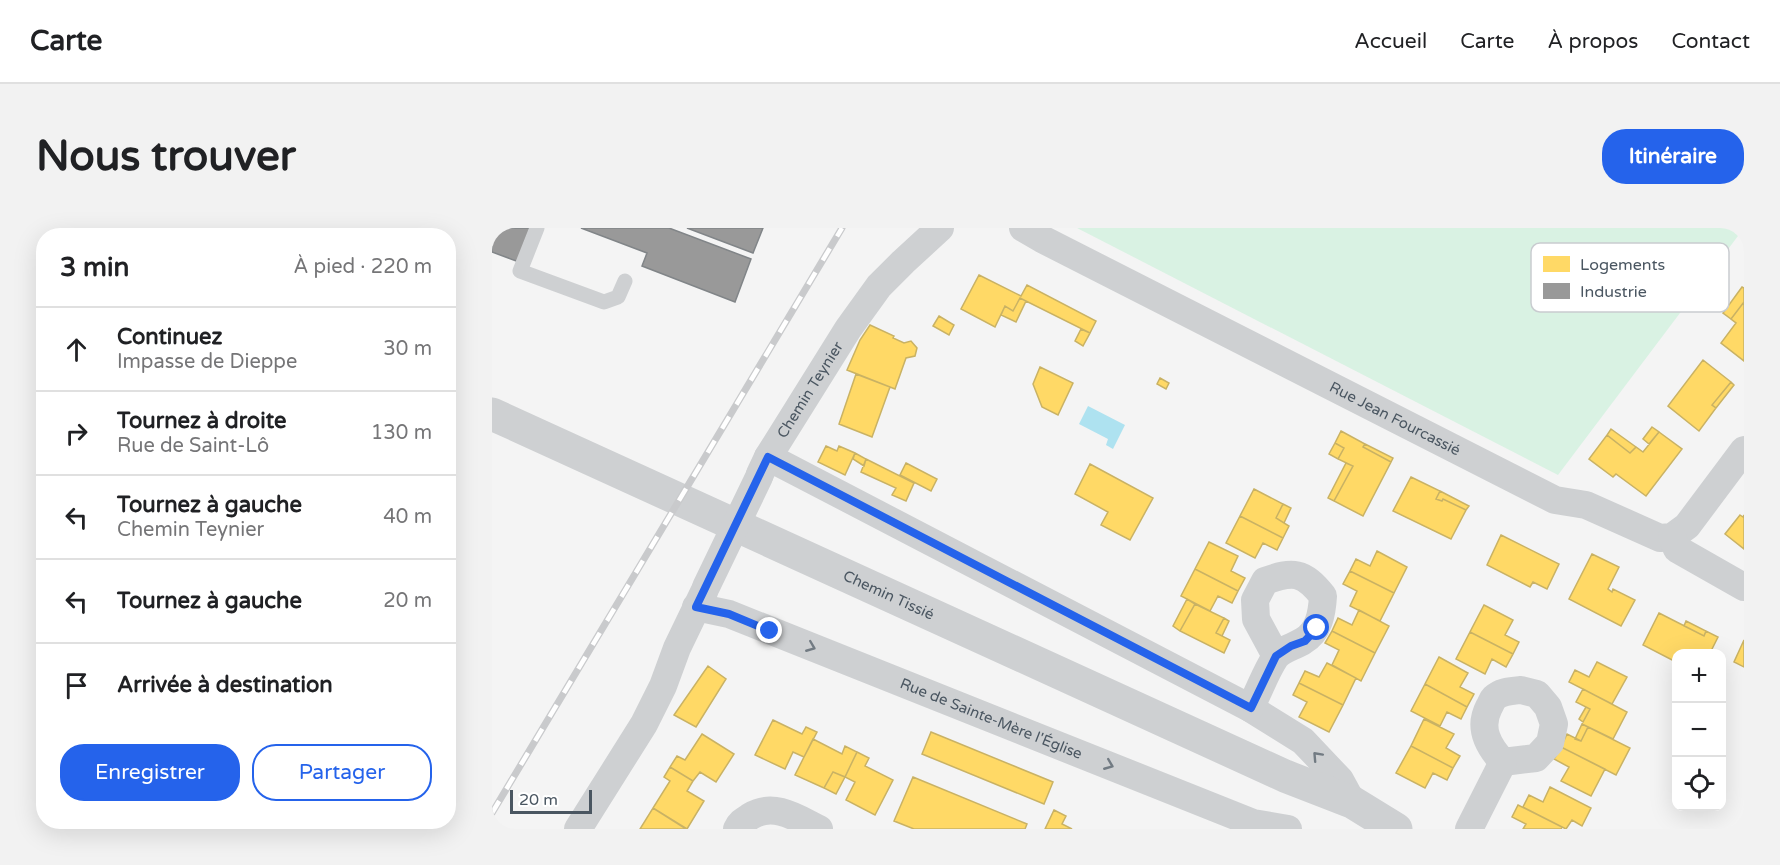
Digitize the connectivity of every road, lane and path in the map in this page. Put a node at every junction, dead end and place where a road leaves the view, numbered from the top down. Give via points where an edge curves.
1 (537, 228) edge
2 (940, 228) edge
3 (1023, 228) edge
4 (625, 281) dead end
5 (492, 414) edge
6 (1744, 450) edge
7 (764, 467) junction
8 (1672, 537) junction
9 (1744, 586) edge
10 (701, 597) junction
11 (1276, 656) dead end
12 (1251, 708) junction
13 (1503, 762) dead end
14 (1353, 816) edge
15 (1252, 826) edge
16 (578, 829) edge
17 (737, 829) edge
18 (819, 829) edge
19 (1288, 829) edge
20 (1396, 829) edge
21 (1469, 829) edge

1 - 4 lane via 520,271 604,302 618,297
2 - 7 street, Chemin Teynier via 879,286 848,329
3 - 8 street, Rue Jean Fourcassié via 1555,500 1586,505 1660,538
5 - 14 street, Chemin Tissié via 1285,776
6 - 8 street via 1687,526
7 - 10 street, Chemin Teynier, bridge
7 - 12 street
8 - 9 street via 1677,549
10 -> 15 street, Rue de Sainte-Mère l'Église via 729,614
10 - 16 street, Chemin Teynier via 644,724
11 - 12 street
14 -> 12 street via 1340,780 1303,741
13 - 21 street
14 - 20 street, Chemin Tissié
15 - 19 street, Rue de Sainte-Mère l'Église
17 - 18 street via 761,810 786,812

